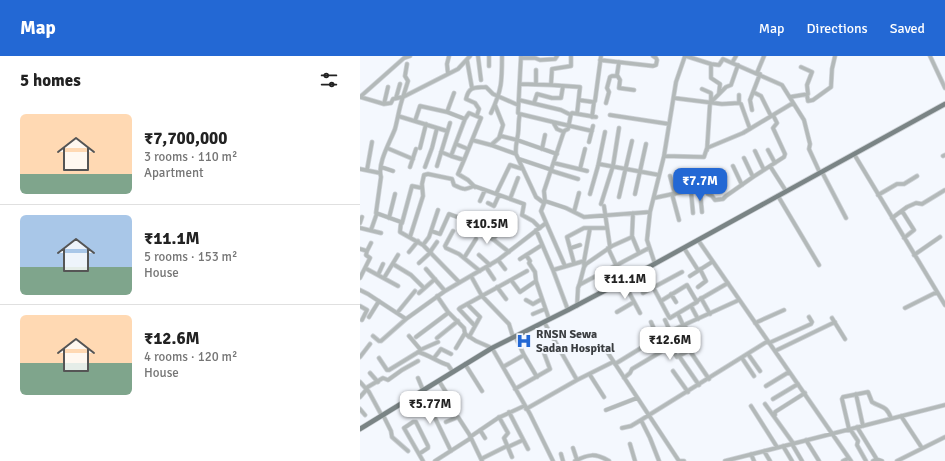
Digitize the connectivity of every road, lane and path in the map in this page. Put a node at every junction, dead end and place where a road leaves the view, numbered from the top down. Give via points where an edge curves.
1 (410, 56) edge
2 (449, 56) edge
3 (470, 56) edge
4 (478, 56) edge
5 (489, 56) edge
6 (502, 56) edge
7 (557, 56) edge
8 (572, 56) edge
9 (653, 56) edge
10 (685, 56) edge
11 (736, 56) edge
12 (758, 56) edge
13 (835, 56) edge
14 (930, 56) edge
15 (521, 57) edge
16 (536, 57) edge
17 (601, 58) edge
18 (763, 58) edge
19 (467, 60) junction
20 (619, 62) junction
21 (732, 63) junction
22 (407, 64) dead end
23 (712, 64) junction
24 (738, 65) junction
25 (489, 66) dead end
26 (801, 67) dead end
27 (536, 70) dead end
28 (448, 74) junction
29 (758, 74) junction
30 (617, 76) junction
31 (481, 80) dead end
32 (400, 84) dead end
33 (520, 84) junction
34 (536, 84) junction
35 (551, 85) junction
36 (563, 86) junction
37 (388, 88) dead end
38 (472, 88) junction
39 (945, 88) edge
40 (702, 89) dead end
41 (634, 90) dead end
42 (753, 92) junction
43 (454, 93) dead end
44 (719, 93) junction
45 (739, 95) dead end
46 (807, 95) junction
47 (499, 96) junction
48 (360, 97) edge
49 (790, 97) junction
50 (396, 98) junction
51 (403, 98) junction
52 (674, 98) junction
53 (519, 100) junction
54 (579, 100) junction
55 (594, 102) junction
56 (710, 102) junction
57 (534, 103) junction
58 (606, 103) dead end
59 (793, 103) junction
60 (384, 104) junction
61 (741, 104) dead end
62 (945, 104) edge
63 (495, 105) junction
64 (518, 105) junction
65 (752, 110) dead end
66 (447, 112) junction
67 (491, 113) dead end
68 (520, 114) junction
69 (577, 114) junction
70 (477, 115) junction
71 (570, 115) junction
72 (610, 115) dead end
73 (772, 115) junction
74 (398, 116) junction
75 (465, 119) junction
76 (415, 121) junction
77 (553, 122) junction
78 (450, 123) dead end
79 (426, 124) junction
80 (670, 124) junction
81 (568, 126) junction
82 (593, 126) dead end
83 (437, 128) junction
84 (619, 128) dead end
85 (750, 129) junction
86 (447, 131) junction
87 (592, 131) junction
88 (564, 132) junction
89 (605, 132) dead end
90 (545, 135) dead end
91 (499, 138) junction
92 (472, 140) junction
93 (517, 140) junction
94 (372, 142) dead end
95 (589, 142) dead end
96 (632, 142) dead end
97 (456, 144) junction
98 (646, 144) dead end
99 (492, 145) junction
100 (387, 148) junction
101 (468, 149) junction
102 (542, 149) junction
103 (585, 149) dead end
104 (706, 150) junction
105 (768, 150) dead end
106 (755, 151) dead end
107 (441, 152) junction
108 (516, 154) junction
109 (557, 154) junction
110 (854, 154) junction
111 (452, 156) junction
112 (664, 156) junction
113 (744, 158) dead end
114 (413, 159) junction
115 (519, 159) junction
116 (464, 160) junction
117 (554, 163) junction
118 (775, 163) junction
119 (599, 164) junction
120 (437, 166) dead end
121 (613, 166) junction
122 (733, 166) dead end
123 (770, 166) junction
124 (381, 167) junction
125 (410, 167) dead end
126 (425, 167) dead end
127 (360, 169) edge
128 (523, 169) junction
129 (580, 169) junction
130 (626, 169) junction
131 (367, 170) junction
132 (552, 170) junction
133 (764, 170) junction
134 (393, 171) dead end
135 (587, 171) dead end
136 (698, 171) dead end
137 (641, 172) junction
138 (821, 172) junction
139 (380, 173) junction
140 (659, 175) junction
141 (670, 176) dead end
142 (916, 176) dead end
143 (753, 177) junction
144 (518, 178) dead end
145 (578, 179) dead end
146 (742, 185) junction
147 (475, 187) junction
148 (422, 188) junction
149 (485, 190) junction
150 (700, 190) junction
151 (691, 191) junction
152 (786, 191) junction
153 (943, 191) edge
154 (579, 193) dead end
155 (395, 194) dead end
156 (497, 194) junction
157 (590, 194) dead end
158 (635, 194) dead end
159 (673, 194) junction
160 (878, 194) junction
161 (778, 196) junction
162 (945, 196) edge
163 (619, 197) dead end
164 (654, 198) junction
165 (510, 199) junction
166 (480, 201) dead end
167 (544, 202) junction
168 (488, 203) dead end
169 (438, 210) dead end
170 (902, 211) junction
171 (574, 212) junction
172 (650, 212) junction
173 (702, 212) dead end
174 (376, 213) junction
175 (633, 213) junction
176 (693, 213) dead end
177 (605, 214) junction
178 (362, 217) dead end
179 (389, 218) junction
180 (846, 218) dead end
181 (892, 218) junction
182 (463, 219) dead end
183 (679, 220) dead end
184 (360, 223) edge
185 (402, 223) junction
186 (507, 223) dead end
187 (546, 223) junction
188 (472, 227) dead end
189 (360, 228) edge
190 (590, 228) junction
191 (607, 228) junction
192 (538, 229) junction
193 (371, 230) junction
194 (431, 231) junction
195 (452, 231) dead end
196 (381, 233) dead end
197 (410, 237) junction
198 (632, 237) junction
199 (940, 237) dead end
200 (904, 238) junction
201 (476, 239) dead end
202 (493, 239) junction
203 (698, 240) junction
204 (418, 241) junction
205 (437, 242) dead end
206 (370, 243) dead end
207 (423, 245) junction
208 (542, 245) junction
209 (580, 245) dead end
210 (571, 248) junction
211 (609, 248) junction
212 (649, 248) junction
213 (684, 248) junction
214 (360, 249) edge
215 (367, 251) junction
216 (409, 252) dead end
217 (430, 252) junction
218 (509, 252) junction
219 (639, 253) junction
220 (398, 255) dead end
221 (479, 255) dead end
222 (526, 255) junction
223 (914, 255) junction
224 (464, 258) junction
225 (520, 259) dead end
226 (498, 260) junction
227 (712, 262) junction
228 (419, 263) dead end
229 (574, 263) junction
230 (584, 263) junction
231 (383, 264) dead end
232 (393, 264) junction
233 (655, 264) junction
234 (360, 265) edge
235 (490, 265) junction
236 (616, 265) junction
237 (819, 265) dead end
238 (565, 266) junction
239 (365, 268) junction
240 (486, 268) junction
241 (426, 269) dead end
242 (505, 269) dead end
243 (553, 270) junction
244 (644, 270) junction
245 (699, 270) junction
246 (480, 271) junction
247 (527, 271) dead end
248 (682, 272) dead end
249 (378, 275) junction
250 (471, 276) junction
251 (690, 276) dead end
252 (360, 278) edge
253 (384, 278) junction
254 (435, 279) junction
255 (494, 279) dead end
256 (511, 280) junction
257 (536, 281) junction
258 (624, 281) junction
259 (459, 282) junction
260 (728, 283) junction
261 (398, 286) dead end
262 (578, 287) junction
263 (654, 287) junction
264 (698, 287) dead end
265 (424, 288) junction
266 (496, 288) junction
267 (360, 290) edge
268 (445, 291) junction
269 (937, 292) junction
270 (643, 293) dead end
271 (671, 294) junction
272 (437, 296) junction
273 (482, 296) junction
274 (506, 298) dead end
275 (701, 298) junction
276 (542, 299) junction
277 (526, 300) dead end
278 (739, 300) junction
279 (379, 301) junction
280 (661, 301) junction
281 (697, 301) junction
282 (634, 302) junction
283 (676, 302) dead end
284 (467, 304) junction
285 (945, 305) edge
286 (360, 306) edge
287 (577, 306) junction
288 (691, 306) junction
289 (905, 308) dead end
290 (545, 309) junction
291 (568, 310) junction
292 (784, 310) dead end
293 (617, 312) dead end
294 (397, 313) junction
295 (448, 313) junction
296 (640, 313) dead end
297 (533, 314) dead end
298 (678, 314) junction
299 (710, 314) junction
300 (369, 317) dead end
301 (809, 317) dead end
302 (832, 318) dead end
303 (406, 319) junction
304 (549, 319) junction
305 (698, 319) junction
306 (362, 320) dead end
307 (665, 320) dead end
308 (458, 321) junction
309 (544, 322) junction
310 (651, 322) dead end
311 (835, 322) junction
312 (756, 323) junction
313 (684, 325) junction
314 (476, 326) junction
315 (675, 329) junction
316 (670, 331) junction
317 (465, 333) junction
318 (663, 335) junction
319 (373, 336) dead end
320 (409, 336) dead end
321 (514, 336) junction
322 (416, 337) dead end
323 (470, 337) junction
324 (658, 338) junction
325 (694, 339) dead end
326 (845, 339) dead end
327 (768, 342) junction
328 (370, 344) dead end
329 (456, 348) dead end
330 (492, 348) junction
331 (606, 350) dead end
332 (664, 350) dead end
333 (690, 350) junction
334 (419, 351) junction
335 (775, 352) junction
336 (544, 353) dead end
337 (451, 354) dead end
338 (748, 354) junction
339 (524, 355) junction
340 (680, 356) junction
341 (360, 357) edge
342 (379, 358) dead end
343 (434, 358) junction
344 (742, 358) junction
345 (403, 361) junction
346 (418, 361) dead end
347 (614, 363) junction
348 (465, 364) junction
349 (503, 367) junction
350 (408, 368) junction
351 (673, 371) dead end
352 (760, 371) dead end
353 (453, 372) junction
354 (789, 372) junction
355 (370, 373) dead end
356 (590, 375) junction
357 (754, 376) dead end
358 (537, 377) junction
359 (418, 378) dead end
360 (624, 378) junction
361 (709, 379) junction
362 (439, 380) junction
363 (577, 380) junction
364 (360, 382) edge
365 (378, 382) junction
366 (798, 384) junction
367 (699, 385) junction
368 (766, 386) dead end
369 (367, 389) junction
370 (515, 389) junction
371 (422, 391) junction
372 (482, 391) dead end
373 (688, 392) junction
374 (805, 393) junction
375 (856, 394) junction
376 (360, 397) edge
377 (449, 397) dead end
378 (604, 397) dead end
379 (637, 398) junction
380 (773, 399) dead end
381 (765, 404) dead end
382 (945, 405) edge
383 (751, 406) dead end
384 (525, 407) junction
385 (360, 409) edge
386 (606, 410) dead end
387 (509, 412) junction
388 (365, 415) dead end
389 (382, 416) junction
390 (649, 416) junction
391 (901, 416) junction
392 (499, 417) junction
393 (775, 417) junction
394 (891, 418) junction
395 (641, 420) junction
396 (446, 422) dead end
397 (863, 426) junction
398 (857, 427) junction
399 (622, 428) dead end
400 (360, 429) edge
401 (850, 429) junction
402 (480, 430) junction
403 (832, 433) junction
404 (945, 437) edge
405 (471, 438) junction
406 (485, 438) dead end
407 (523, 440) junction
408 (806, 440) junction
409 (630, 444) dead end
410 (792, 444) junction
411 (507, 446) junction
412 (783, 446) junction
413 (777, 447) junction
414 (573, 448) dead end
415 (922, 448) junction
416 (528, 450) dead end
417 (408, 451) dead end
418 (451, 451) junction
419 (764, 451) junction
420 (419, 454) junction
421 (561, 454) dead end
422 (751, 454) junction
423 (445, 455) junction
424 (512, 457) dead end
425 (850, 459) edge
426 (481, 460) edge
427 (737, 460) edge
428 (874, 460) edge
429 (423, 461) edge
430 (435, 461) edge
431 (447, 461) edge
432 (554, 461) edge
433 (563, 461) edge
434 (576, 461) edge
435 (609, 461) edge
436 (635, 461) edge
437 (659, 461) edge
438 (679, 461) edge
439 (684, 461) edge
440 (725, 461) edge
441 (754, 461) edge
442 (770, 461) edge
443 (792, 461) edge
444 (802, 461) edge
445 (819, 461) edge
446 (843, 461) edge
447 (866, 461) edge
448 (882, 461) edge
449 (897, 461) edge

1 - 48 street via 404,58
2 - 28 street
3 - 19 street
4 - 31 street
5 - 25 street
6 - 47 street
7 - 16 street via 555,59 540,60
8 - 35 street via 571,66 552,69
9 - 20 street via 657,60 653,66
10 - 23 street
10 - 52 street via 677,78
11 - 21 street
12 - 18 street
13 - 46 street via 831,87 812,101 808,101
14 - 39 street
15 - 16 street
15 - 33 street
17 - 20 street
17 - 55 street
18 - 29 street
19 - 28 street
19 - 38 street
20 - 30 street
21 - 23 street via 723,59 719,65
21 - 24 street
22 - 51 street via 405,76 408,81
23 - 44 street via 711,78 720,84
24 - 29 street
24 - 44 street via 731,85
26 - 46 street via 812,72
27 - 34 street
28 - 51 street
29 - 42 street
29 - 49 street via 781,83
30 - 41 street via 620,80 619,89
30 - 58 street via 610,77
32 - 50 street
33 - 34 street
33 - 53 street
34 - 35 street
35 - 36 street
36 - 54 street via 580,87
36 - 57 street via 561,98 537,94
37 - 60 street
38 - 47 street via 486,87 491,93
38 - 70 street via 466,99 475,103 479,109
40 - 56 street via 711,93
42 - 65 street via 750,102
42 - 73 street via 761,96
43 - 66 street
44 - 56 street
45 - 56 street via 738,103
46 - 49 street
47 - 63 street
47 - 64 street
48 - 60 street
49 - 59 street
50 - 51 street
50 - 60 street via 392,103
51 - 74 street
52 - 56 street
52 - 80 street
53 - 57 street
53 - 64 street
54 - 55 street
54 - 69 street
55 - 69 street via 594,117
56 - 104 street
57 - 71 street via 563,110
59 - 73 street
59 - 138 street via 804,120 809,149
61 - 85 street
62 - 110 main road
63 - 67 street
63 - 91 street via 503,123
64 - 68 street
66 - 75 street
66 - 76 street via 420,106
68 - 77 street
68 - 93 street
69 - 71 street
70 - 75 street via 468,113
70 - 92 street via 481,118
71 - 81 street
72 - 80 street
73 - 85 street
73 - 118 street via 777,123 773,128 786,155
74 - 76 street
74 - 100 street
75 - 97 street
76 - 79 street
77 - 81 street
77 - 88 street via 557,129
78 - 86 street
79 - 83 street
79 - 114 street
80 - 112 street
81 - 87 street
81 - 88 street
82 - 87 street
83 - 86 street
83 - 126 street
84 - 121 street
85 - 104 street
86 - 107 street
87 - 95 street
88 - 109 street
89 - 119 street
90 - 102 street
91 - 93 street via 501,136
91 - 99 street
92 - 99 street
92 - 101 street
93 - 102 street
93 - 108 street
94 - 131 street
96 - 130 street
97 - 101 street
97 - 111 street
98 - 137 street
99 - 108 street
100 - 114 street
100 - 124 street
101 - 116 street
102 - 109 street
103 - 129 street
104 - 112 street via 705,156 702,157
105 - 118 street
106 - 133 street
107 - 111 street
107 - 120 street
108 - 115 street
109 - 117 street
110 - 138 main road
110 - 160 street
111 - 116 street
112 - 140 street
113 - 143 street
114 - 125 street
115 - 128 street
115 - 132 street
116 - 147 street via 458,174
117 - 129 street
117 - 132 street
118 - 123 street
119 - 121 street
119 - 157 street
121 - 130 street
121 - 177 street via 603,205
122 - 146 street
123 - 133 street
123 - 152 street
124 - 134 street
124 - 139 street
127 - 131 street
128 - 156 street via 510,165
128 - 167 street via 536,197
129 - 135 street
130 - 137 street
130 - 163 street
131 - 139 street
132 - 145 street
132 - 167 street via 544,191
133 - 143 street
136 - 150 street
137 - 140 street
137 - 158 street
138 - 152 main road
138 - 180 street
139 - 174 street
140 - 164 street
141 - 159 street
142 - 160 street via 904,184 897,184
143 - 146 street
144 - 165 street
146 - 150 street via 720,200 708,194 706,189
147 - 148 street via 466,190 455,186 452,179 428,174 424,175
147 - 149 street
148 - 185 street via 412,186
148 - 197 street via 423,196
149 - 156 street
149 - 166 street
150 - 151 street
150 - 173 street
151 - 159 street
151 - 176 street
152 - 161 main road
153 - 162 street
153 - 170 street via 922,204 916,203
154 - 171 street
155 - 179 street
156 - 165 street
156 - 168 street via 494,205
159 - 164 street
159 - 183 street
160 - 181 street
161 - 203 main road
161 - 237 street
164 - 172 street
165 - 192 street via 524,204 522,215 533,221
167 - 171 street via 563,206
167 - 187 street via 541,210
169 - 194 street
170 - 181 street
170 - 200 street via 914,230
171 - 177 street via 584,217
172 - 175 street
172 - 212 street via 647,237
174 - 179 street
174 - 193 street
175 - 177 street
175 - 198 street
177 - 191 street
178 - 184 street
179 - 185 street
181 - 200 street
182 - 194 street via 449,214 440,234
185 - 197 street via 399,232
186 - 202 street
187 - 192 street
187 - 238 street
188 - 202 street
189 - 193 street
190 - 191 street
190 - 210 street via 567,236
190 - 230 street
191 - 211 street
192 - 208 street
192 - 218 street
193 - 196 street
194 - 207 street
195 - 224 street via 445,247
197 - 204 street
198 - 211 street
198 - 219 street
199 - 223 street
200 - 223 street
201 - 224 street
202 - 218 street
203 - 213 main road
203 - 227 street
204 - 207 street
204 - 216 street
205 - 217 street
206 - 215 street
207 - 217 street
208 - 222 street
208 - 243 street
209 - 210 street
210 - 229 street
211 - 230 street
211 - 236 street
212 - 219 street
212 - 233 street
213 - 233 main road
213 - 245 street
214 - 215 street
215 - 239 street via 366,255 370,258
217 - 228 street
217 - 259 street
218 - 226 street
219 - 236 street
220 - 232 street
221 - 235 street
222 - 225 street
222 - 257 street via 535,272
223 - 269 street
224 - 246 street
226 - 235 street
226 - 242 street
227 - 245 street
227 - 260 street
229 - 230 street
229 - 238 street
230 - 262 street
231 - 249 street
232 - 253 street
232 - 265 street via 411,275
233 - 244 main road
234 - 239 street
235 - 240 street
236 - 262 street
238 - 243 street
239 - 249 street
239 - 252 street
240 - 246 street
240 - 255 street
241 - 254 street
243 - 291 street
244 - 258 main road
244 - 263 street
245 - 251 street
245 - 264 street via 706,281
246 - 250 street
247 - 256 street
248 - 263 street
249 - 253 street
250 - 259 street
250 - 273 street
253 - 261 street
254 - 265 street
254 - 268 street
256 - 257 street via 520,292
256 - 266 street
257 - 276 street
258 - 282 street
258 - 287 main road
259 - 268 street
260 - 275 street
260 - 278 street
262 - 287 street
263 - 270 street
263 - 280 street
265 - 294 street
266 - 273 street
266 - 274 street
267 - 279 street
268 - 272 street
269 - 285 street
269 - 289 street
271 - 280 street
271 - 281 street via 687,285
271 - 283 street
272 - 295 street
272 - 303 street
273 - 284 street
273 - 321 street via 509,324
275 - 281 street
275 - 299 street
276 - 277 street via 533,304
276 - 290 street
278 - 299 street
278 - 312 street
279 - 294 street
279 - 300 street
280 - 298 street via 670,318
281 - 288 street
282 - 293 street
282 - 296 street
284 - 314 street via 480,317
284 - 314 street via 459,309
286 - 306 street via 366,310
287 - 291 main road
288 - 298 street
288 - 305 street
290 - 297 street
290 - 304 street
291 - 304 main road
292 - 312 street
294 - 303 street
295 - 308 street
295 - 322 street
298 - 313 street
299 - 305 street
301 - 327 street via 812,323
302 - 311 street
303 - 319 street via 380,342
304 - 309 main road
305 - 313 street
307 - 316 street
308 - 317 street
308 - 334 street via 438,340
309 - 321 main road
309 - 363 street
310 - 324 street
311 - 326 street
311 - 335 street
312 - 327 street
313 - 315 street
313 - 325 street
314 - 323 street
315 - 316 street
315 - 333 street
316 - 318 street
317 - 323 street
317 - 329 street
318 - 324 street
318 - 340 street via 676,356
320 - 334 street
321 - 330 main road
321 - 339 street
323 - 330 street
324 - 347 street
327 - 335 street
327 - 338 street
328 - 341 street
330 - 348 main road
330 - 349 street
331 - 347 street
332 - 360 street via 632,369
333 - 340 street
333 - 361 street
334 - 343 street
334 - 345 street
335 - 354 street
336 - 358 street via 550,368
337 - 343 street via 441,349
338 - 344 street
338 - 352 street
339 - 349 street
339 - 358 street
340 - 367 street
342 - 345 street via 388,370
343 - 353 street via 448,365
344 - 357 street
344 - 361 street
345 - 350 street
346 - 350 street
347 - 356 street
347 - 360 street
348 - 353 main road
348 - 372 street
349 - 370 street
350 - 365 street via 388,380 384,378
351 - 373 street
353 - 362 main road
354 - 366 street
354 - 368 street
355 - 365 street
356 - 363 street
356 - 378 street
358 - 370 street
359 - 371 street
360 - 379 street
361 - 367 street
362 - 371 main road
362 - 377 street
363 - 384 street
364 - 369 street
365 - 369 street
366 - 374 street
366 - 380 street
367 - 373 street
369 - 376 street
369 - 389 street
370 - 384 street
371 - 389 main road
371 - 418 street
373 - 390 street
374 - 393 street via 775,412
374 - 403 street
375 - 394 street via 868,392 872,402 882,406
375 - 397 street
375 - 401 street via 842,398
379 - 386 street
379 - 390 street
381 - 393 street
382 - 391 street
383 - 413 street
384 - 387 street
384 - 432 street
385 - 388 street
387 - 392 street
387 - 407 street
389 - 400 main road
389 - 417 street via 391,430 392,437
390 - 395 street
390 - 438 street
391 - 394 street
391 - 415 street
392 - 402 street
392 - 411 street via 508,432 504,437
393 - 410 street
394 - 397 street
395 - 399 street
395 - 437 street
396 - 405 street via 458,417
397 - 398 street
398 - 401 street
398 - 428 street
401 - 403 street
401 - 447 street via 859,442 857,445
402 - 405 street
402 - 406 street
403 - 408 street
403 - 425 street
404 - 415 street
405 - 418 street
405 - 426 street
407 - 411 street
407 - 416 street
408 - 410 street
408 - 445 street
409 - 436 street
410 - 412 street
410 - 444 street
411 - 424 street
411 - 426 street
412 - 413 street
412 - 443 street
413 - 419 street
414 - 434 street
415 - 449 street
418 - 423 street
419 - 422 street
419 - 442 street
420 - 420 street via 428,446 416,422 413,422 404,428
420 - 429 street
421 - 433 street
422 - 427 street
422 - 441 street
423 - 430 street
423 - 431 street
425 - 446 street
427 - 440 street
428 - 448 street
434 - 435 street via 594,455
438 - 439 street

